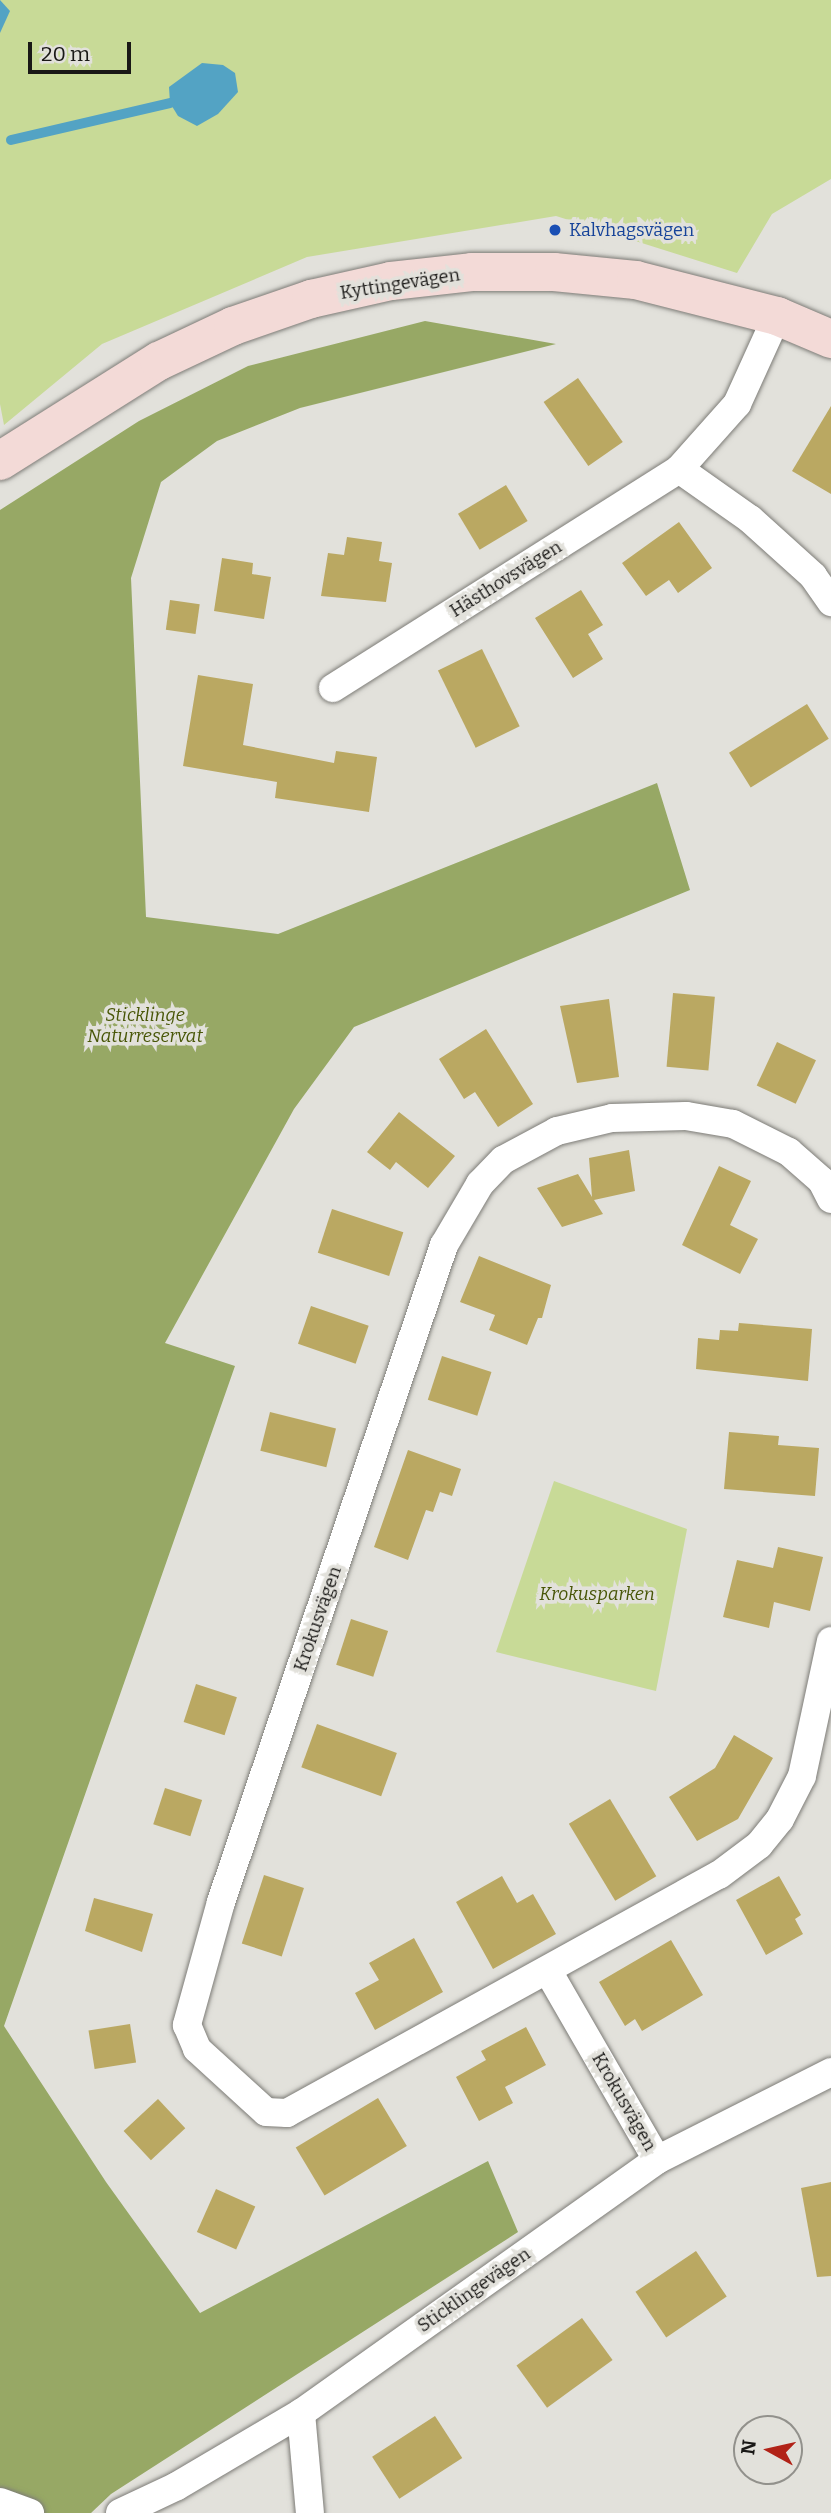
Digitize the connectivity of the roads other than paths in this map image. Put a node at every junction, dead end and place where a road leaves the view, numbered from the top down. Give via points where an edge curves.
1 (777, 316) junction
2 (831, 340) edge
3 (0, 461) edge
4 (678, 469) junction
5 (831, 602) edge
6 (333, 688) dead end
7 (831, 1199) edge
8 (831, 1641) edge
9 (548, 1971) junction
10 (831, 2072) edge
11 (657, 2160) junction
12 (301, 2413) junction
13 (0, 2502) edge
14 (30, 2513) edge
15 (120, 2513) edge
16 (310, 2513) edge

1 - 2 street, Kyttingevägen
1 - 3 street, Kyttingevägen via 636,280 554,272 472,272 391,281 311,299 233,326 159,361
1 - 4 street, Hästhovsvägen via 737,404
4 - 5 street via 750,519 813,576
4 - 6 street, Hästhovsvägen
7 - 9 street, Krokusvägen via 822,1181 789,1152 733,1124 686,1116 612,1118 557,1131 503,1160 480,1184 444,1245 221,1902 187,2025 197,2049 251,2100 266,2112 288,2113
8 - 9 street, Krokusvägen via 802,1776 780,1819 759,1845 719,1875
9 - 11 street, Krokusvägen
10 - 11 street, Sticklingevägen
11 - 12 street, Sticklingevägen
12 - 15 street, Sticklingevägen via 177,2486
12 - 16 street
13 - 14 street

